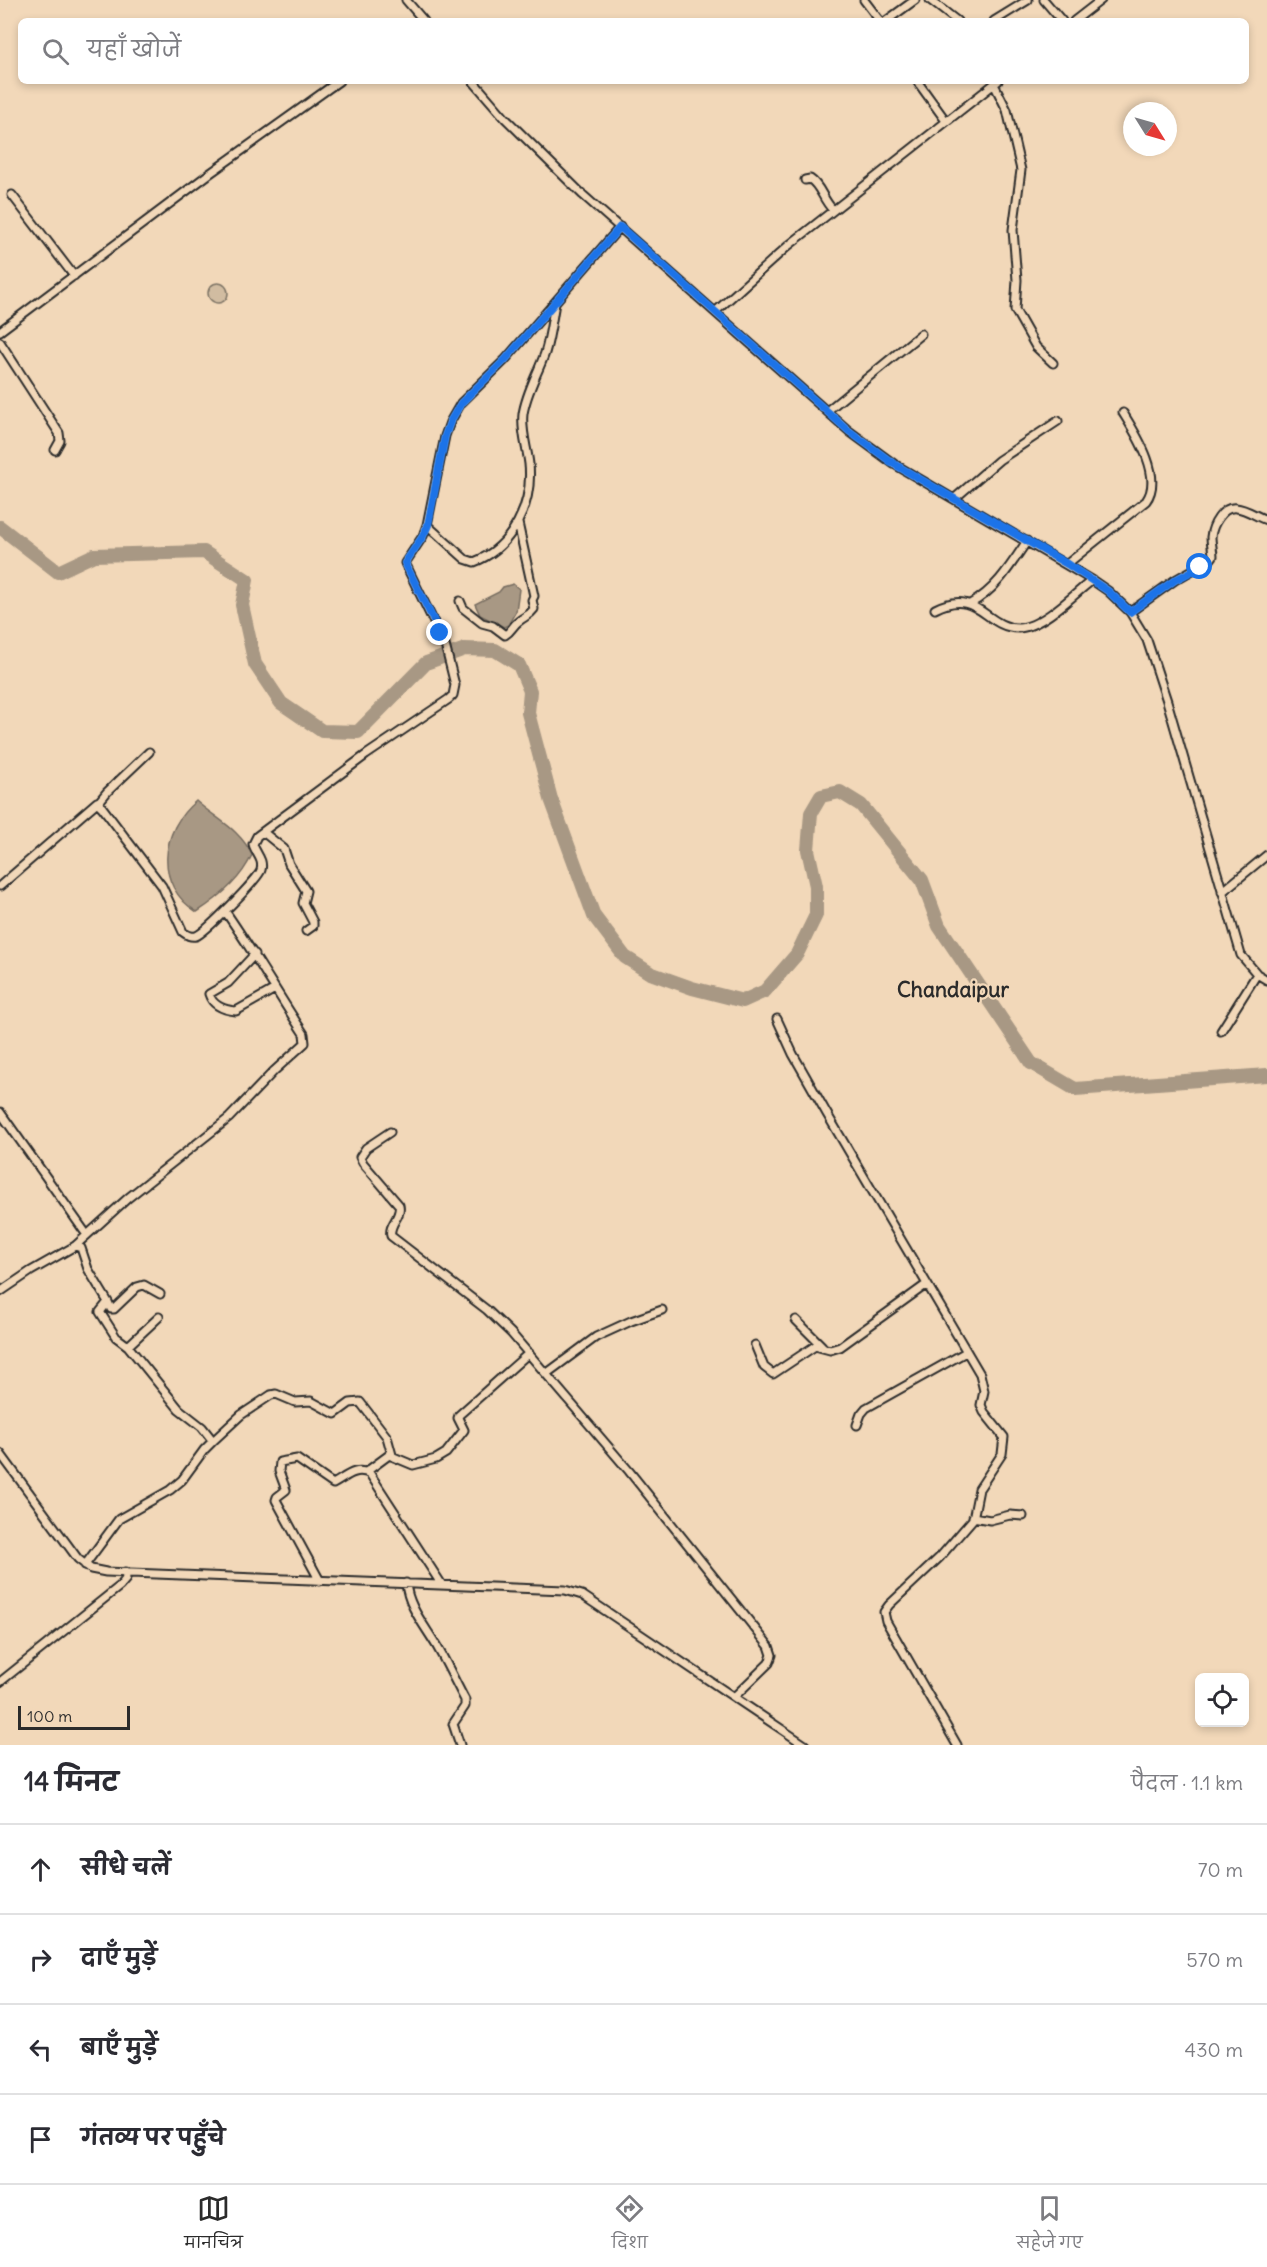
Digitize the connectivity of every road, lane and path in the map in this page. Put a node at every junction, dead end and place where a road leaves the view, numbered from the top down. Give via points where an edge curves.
1 (405, 0) edge
2 (864, 0) edge
3 (915, 0) edge
4 (930, 0) edge
5 (1028, 0) edge
6 (1044, 0) edge
7 (1101, 0) edge
8 (420, 18) edge
9 (878, 18) edge
10 (890, 18) edge
11 (953, 18) edge
12 (999, 18) edge
13 (1059, 18) edge
14 (1078, 18) edge
15 (335, 84) edge
16 (476, 84) edge
17 (919, 84) edge
18 (992, 84) edge
19 (993, 84) edge
20 (946, 121) junction
21 (805, 180) dead end
22 (12, 195) dead end
23 (833, 210) junction
24 (620, 227) junction
25 (74, 276) junction
26 (555, 303) junction
27 (715, 312) junction
28 (0, 331) edge
29 (921, 334) dead end
30 (0, 342) edge
31 (1053, 363) dead end
32 (827, 411) junction
33 (1123, 413) dead end
34 (1058, 422) dead end
35 (55, 450) dead end
36 (954, 499) junction
37 (1267, 520) edge
38 (518, 523) junction
39 (428, 525) junction
40 (1027, 541) junction
41 (1067, 564) junction
42 (1092, 580) junction
43 (460, 601) dead end
44 (970, 604) junction
45 (935, 609) dead end
46 (1130, 612) junction
47 (149, 753) dead end
48 (98, 803) junction
49 (263, 832) junction
50 (1267, 855) edge
51 (0, 886) edge
52 (1222, 892) junction
53 (225, 911) junction
54 (306, 931) dead end
55 (255, 954) junction
56 (1257, 974) junction
57 (1267, 980) edge
58 (274, 989) junction
59 (777, 1019) dead end
60 (1221, 1031) dead end
61 (0, 1112) edge
62 (390, 1132) dead end
63 (87, 1235) junction
64 (75, 1246) junction
65 (927, 1284) junction
66 (0, 1292) edge
67 (160, 1294) dead end
68 (108, 1302) junction
69 (662, 1310) dead end
70 (159, 1317) dead end
71 (796, 1320) dead end
72 (755, 1345) dead end
73 (128, 1346) junction
74 (824, 1348) junction
75 (966, 1352) junction
76 (529, 1353) junction
77 (546, 1374) junction
78 (857, 1425) dead end
79 (213, 1441) junction
80 (0, 1453) edge
81 (392, 1455) junction
82 (366, 1472) junction
83 (1023, 1516) dead end
84 (974, 1517) junction
85 (85, 1566) junction
86 (125, 1575) junction
87 (320, 1581) junction
88 (442, 1585) junction
89 (406, 1588) junction
90 (0, 1682) edge
91 (734, 1697) junction
92 (460, 1745) edge
93 (805, 1745) edge
94 (957, 1745) edge

1 - 8 street
2 - 9 street
3 - 10 street
4 - 11 street
5 - 12 street
6 - 13 street
7 - 14 street
15 - 25 street
16 - 24 street via 531,144
17 - 20 street
18 - 20 street
19 - 31 street via 1006,110 1021,168 1013,230 1015,310 1036,347
20 - 23 street
21 - 23 street via 815,182 823,200
22 - 25 street
23 - 27 street
24 - 26 street
24 - 27 street
25 - 28 street
26 - 38 street via 546,350 523,412 529,474
26 - 39 street via 455,412 445,436
27 - 32 street
29 - 32 street
30 - 35 street via 59,433
32 - 36 street via 885,458
33 - 41 street via 1148,461 1150,496
34 - 36 street via 999,460
36 - 40 street
37 - 46 street via 1242,509 1229,509 1213,528 1210,560
38 - 39 street via 496,548 474,562 465,559
38 - 43 street via 534,596 530,615 505,635 482,623
39 - 49 street via 405,563 445,645 455,685 453,695 366,754
40 - 41 street
40 - 44 street via 995,586
41 - 42 street
42 - 44 street via 1040,620 1017,628
42 - 46 street
44 - 45 street via 952,603
46 - 52 street via 1151,651
47 - 48 street
48 - 51 street
48 - 53 street via 162,886 183,932 197,936
49 - 53 street via 253,844 261,860 260,873
49 - 54 street via 284,849 306,891 303,903 313,922
50 - 52 street
52 - 56 street via 1241,955
53 - 55 street
55 - 58 street
55 - 58 street via 228,983 209,994 210,998 220,1007 236,1011
56 - 57 street
56 - 60 street
58 - 63 street via 304,1034 302,1046 229,1118
59 - 65 street via 793,1054
61 - 63 street
62 - 76 street via 366,1148 360,1157 399,1204 391,1236 487,1310
63 - 64 street
64 - 66 street
64 - 68 street via 81,1248 88,1269
65 - 74 street via 840,1347
65 - 75 street
67 - 68 street via 144,1285 114,1309
68 - 73 street via 100,1312 116,1337
69 - 77 street via 596,1337
70 - 73 street
71 - 74 street
72 - 74 street via 764,1367 772,1374 815,1346
73 - 79 street via 180,1409
75 - 78 street via 866,1408
75 - 84 street via 983,1383 981,1405 1001,1431 1004,1443 1002,1454 979,1489
76 - 77 street
76 - 81 street via 459,1415 464,1430 443,1456 413,1465
77 - 91 street via 772,1651 772,1659
79 - 81 street via 241,1415 276,1394 295,1402 311,1401 335,1414 350,1403 360,1402 387,1437
79 - 85 street via 170,1490 119,1519
80 - 85 street
81 - 82 street
82 - 87 street via 354,1472 333,1484 297,1459 278,1464 286,1490 276,1500
82 - 88 street
83 - 84 street via 994,1520
84 - 94 street via 884,1612
85 - 86 street
86 - 87 street
86 - 90 street via 114,1591
87 - 89 street
88 - 89 street
88 - 91 street via 574,1592
89 - 92 street via 465,1700 454,1727
91 - 93 street

